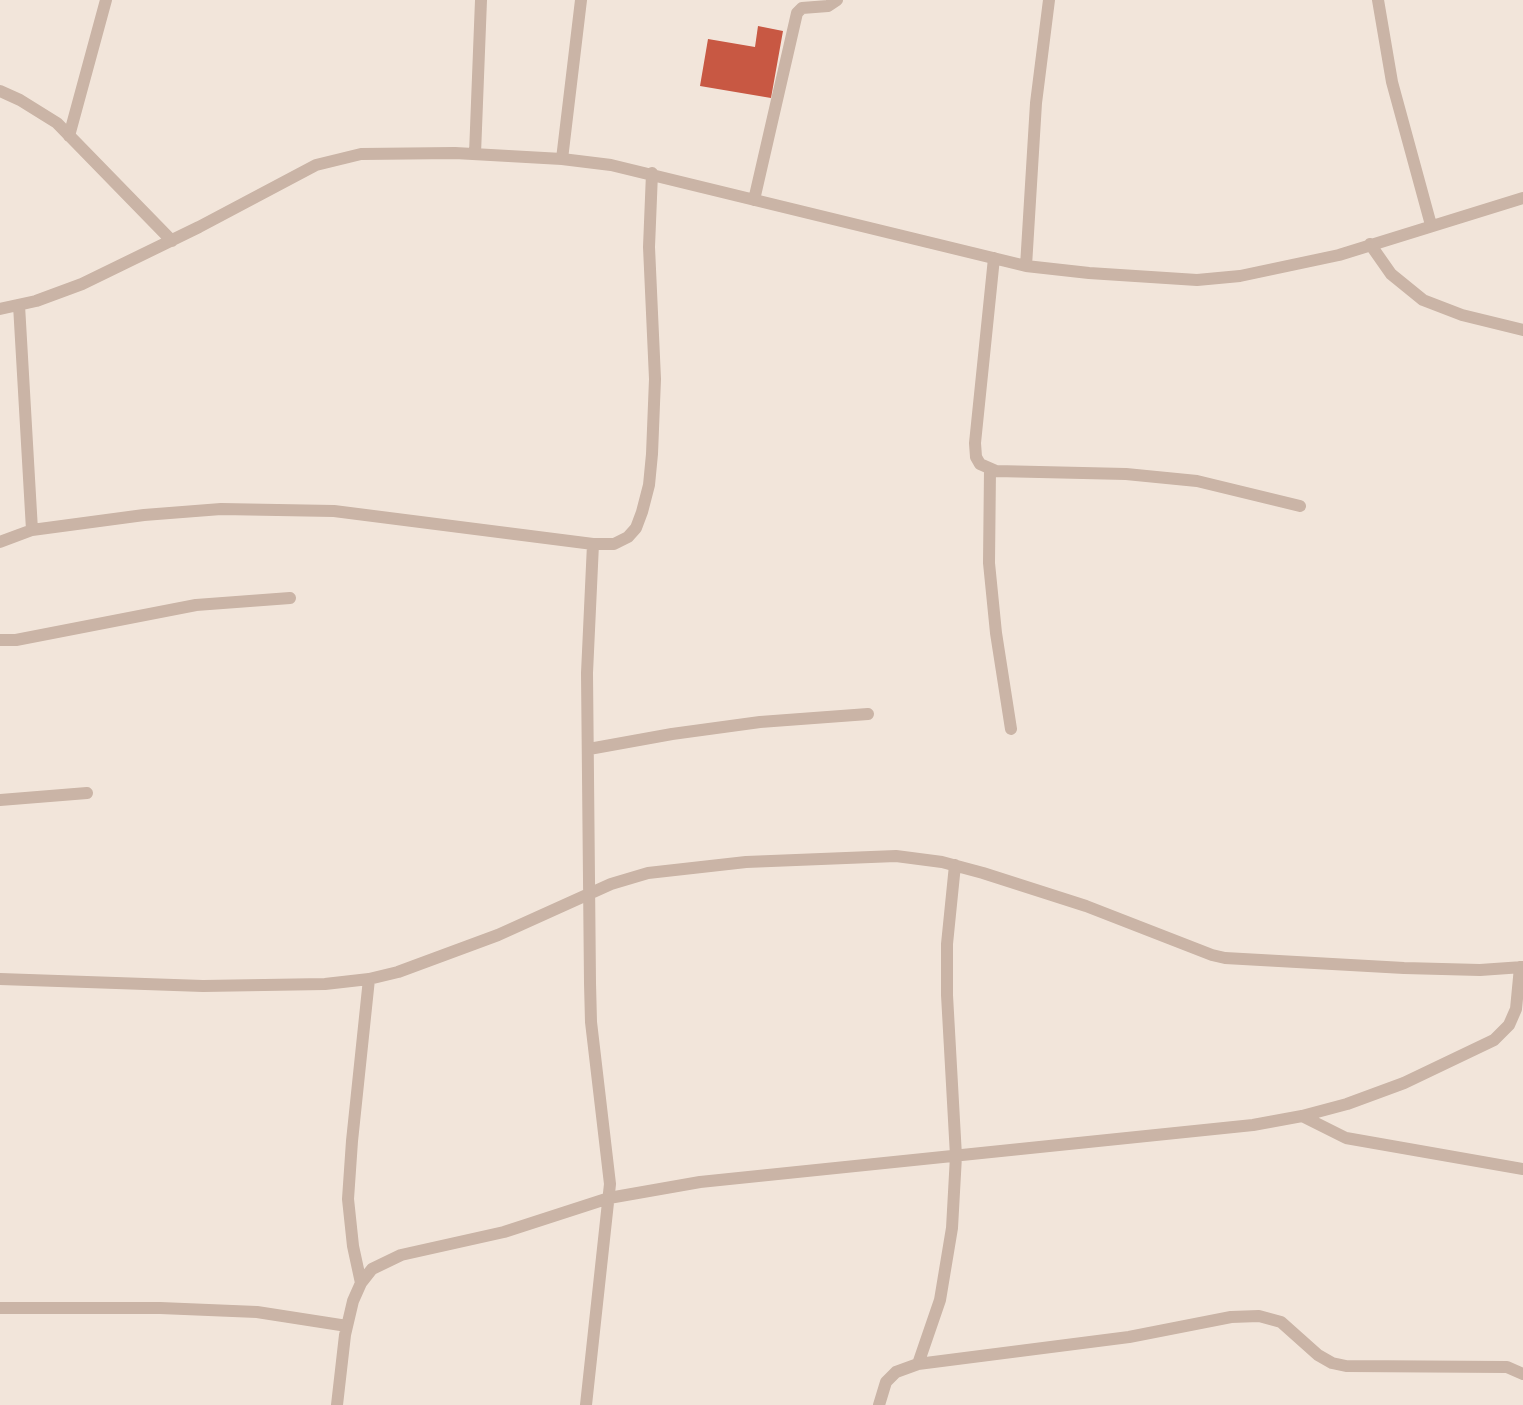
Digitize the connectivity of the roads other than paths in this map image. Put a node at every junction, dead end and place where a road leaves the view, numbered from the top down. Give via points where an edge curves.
1 (106, 0) edge
2 (481, 0) edge
3 (581, 0) edge
4 (837, 0) edge
5 (1049, 0) edge
6 (1378, 0) edge
7 (0, 91) edge
8 (69, 136) junction
9 (475, 154) junction
10 (562, 159) junction
11 (652, 173) junction
12 (1523, 198) edge
13 (754, 200) junction
14 (1431, 225) junction
15 (172, 241) junction
16 (1370, 244) junction
17 (994, 258) junction
18 (1026, 266) junction
19 (20, 305) junction
20 (0, 309) edge
21 (1523, 330) edge
22 (990, 469) junction
23 (1300, 506) dead end
24 (32, 530) junction
25 (0, 542) edge
26 (593, 544) junction
27 (290, 598) dead end
28 (0, 640) edge
29 (868, 714) dead end
30 (1011, 729) dead end
31 (589, 749) junction
32 (87, 794) dead end
33 (0, 800) edge
34 (955, 865) junction
35 (591, 893) junction
36 (1522, 967) edge
37 (0, 979) edge
38 (369, 979) junction
39 (1302, 1116) junction
40 (956, 1156) junction
41 (1523, 1169) edge
42 (609, 1198) junction
43 (361, 1283) junction
44 (0, 1308) edge
45 (347, 1326) junction
46 (918, 1364) junction
47 (1523, 1374) edge
48 (337, 1405) edge
49 (586, 1405) edge
50 (878, 1405) edge

1 - 8 street
2 - 9 street
3 - 10 street
4 - 13 street via 828,6 802,8 797,13
5 - 18 street via 1036,103
6 - 14 street via 1392,82
7 - 8 street via 56,122
8 - 15 street
9 - 10 street
9 - 15 street via 361,154 324,163
10 - 11 street
11 - 13 street
11 - 26 street via 649,247 656,379 649,485 636,528 628,537 614,544
12 - 14 street
13 - 17 street
14 - 16 street
15 - 19 street via 82,284
16 - 18 street via 1339,255 1240,276 1197,280
16 - 21 street via 1391,274 1423,300 1462,315
17 - 18 street
17 - 22 street via 975,443 980,464
19 - 20 street
19 - 24 street
22 - 23 street via 1126,474 1197,481
22 - 30 street via 989,563
24 - 25 street
24 - 26 street via 144,515 221,509 334,511
26 - 31 street via 587,673
27 - 28 street via 196,605 16,640
29 - 31 street via 760,722
31 - 35 street
32 - 33 street
34 - 35 street via 896,856 746,862 648,874
34 - 36 street via 1086,906 1225,958 1404,968 1480,970
34 - 40 street via 947,944 947,995
35 - 38 street via 498,935 398,972
35 - 42 street via 591,1022 610,1168
36 - 39 street via 1516,1009 1509,1025 1494,1040 1404,1083 1348,1104
37 - 38 street via 203,986 325,984
38 - 43 street via 348,1199
39 - 40 street via 1253,1125
39 - 41 street via 1346,1138
40 - 42 street via 700,1182
40 - 46 street via 952,1228 940,1300
42 - 43 street via 504,1232 401,1255 372,1269
42 - 49 street
43 - 45 street
44 - 45 street via 257,1312
45 - 48 street
46 - 47 street via 1129,1337 1231,1317 1259,1316 1281,1322 1318,1355 1332,1363 1346,1366 1507,1367
46 - 50 street via 896,1372 886,1382

